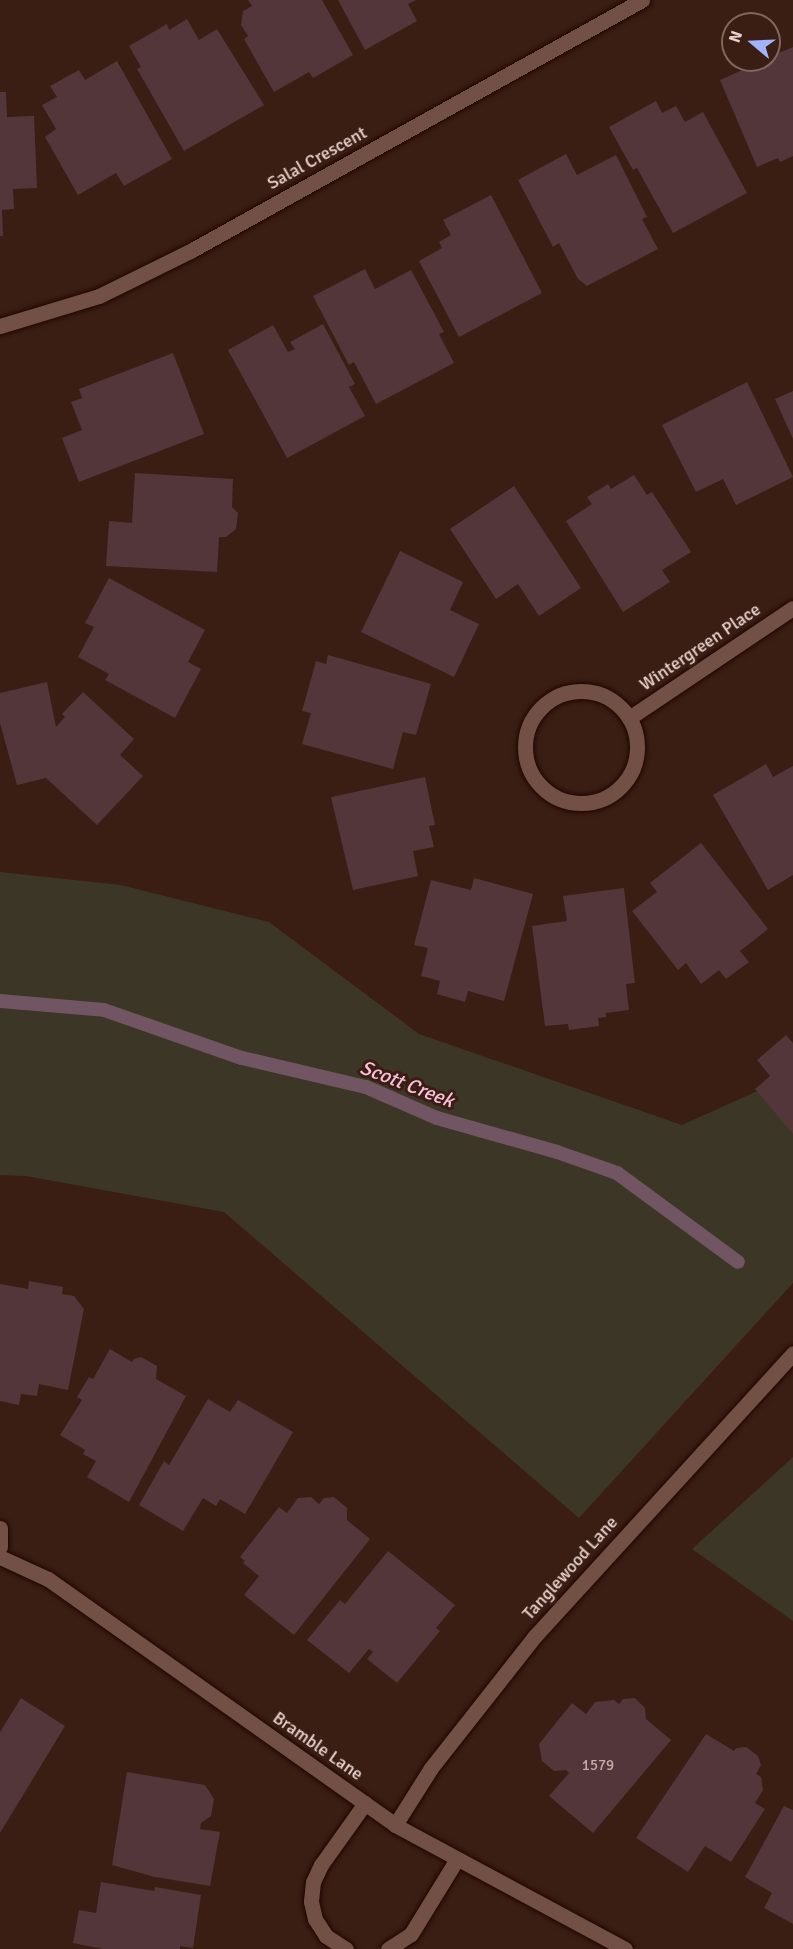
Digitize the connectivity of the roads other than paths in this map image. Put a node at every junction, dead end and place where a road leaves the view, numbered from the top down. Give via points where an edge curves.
1 (642, 0) edge
2 (0, 326) edge
3 (793, 608) edge
4 (629, 718) junction
5 (793, 1353) edge
6 (0, 1528) edge
7 (0, 1547) edge
8 (0, 1557) edge
9 (365, 1803) junction
10 (395, 1825) junction
11 (457, 1859) junction
12 (346, 1949) edge
13 (388, 1949) edge
14 (625, 1949) edge

1 - 2 street, Salal Crescent via 192,250 99,296
3 - 4 street, Wintergreen Place
4 - 4 street via 615,702 599,694 581,691 548,702 527,731 525,750 540,785 573,802 592,802 610,795 624,783 634,766 637,748
5 - 10 street, Tanglewood Lane via 535,1636 431,1768
6 - 7 street
8 - 9 street, Bramble Lane via 48,1579
9 - 10 street, Bramble Lane
9 - 12 street via 321,1865 311,1900 315,1919 326,1936
10 - 11 street, Bramble Lane
11 - 13 street via 411,1934
11 - 14 street, Bramble Lane

